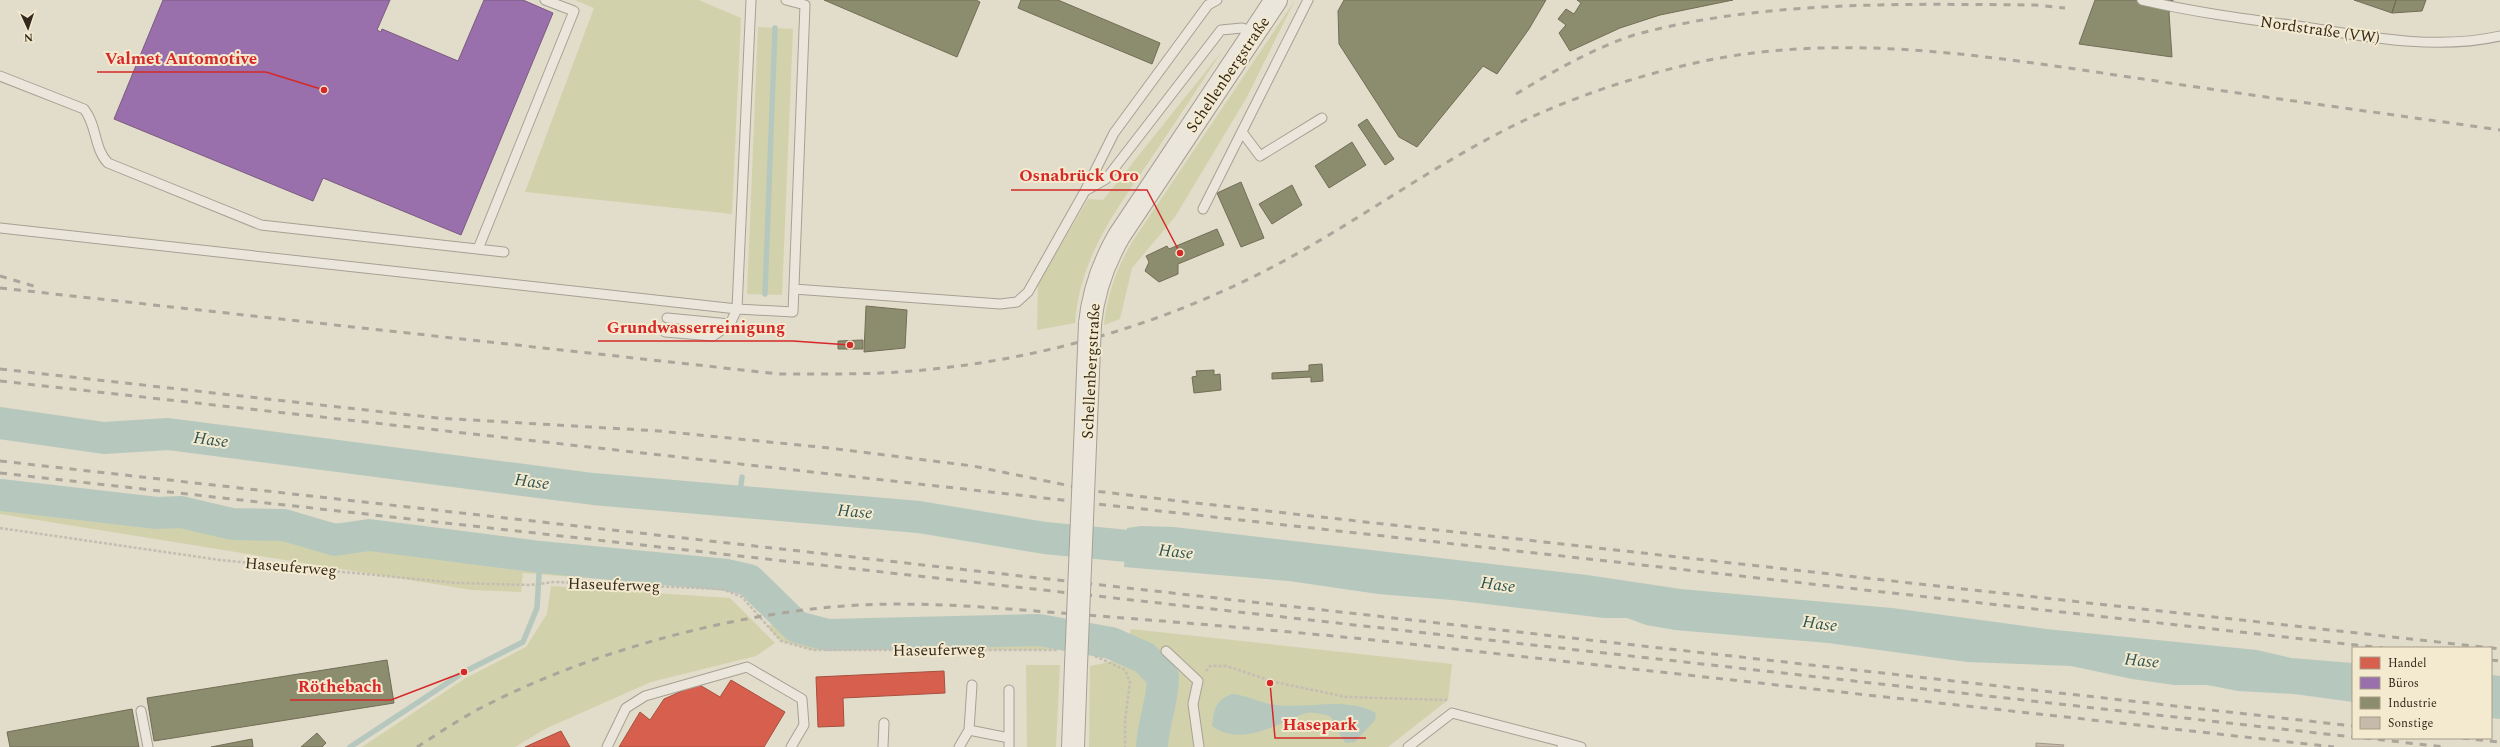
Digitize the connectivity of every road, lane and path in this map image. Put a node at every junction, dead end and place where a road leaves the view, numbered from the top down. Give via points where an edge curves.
1 (545, 0) edge
2 (752, 0) edge
3 (786, 0) edge
4 (1217, 0) edge
5 (1276, 0) edge
6 (1308, 0) edge
7 (2142, 0) edge
8 (1254, 32) junction
9 (2500, 36) edge
10 (0, 76) edge
11 (1322, 118) dead end
12 (1242, 132) junction
13 (1085, 191) junction
14 (1203, 209) dead end
15 (0, 228) edge
16 (478, 249) junction
17 (504, 252) dead end
18 (794, 289) junction
19 (736, 308) junction
20 (667, 318) dead end
21 (730, 324) junction
22 (665, 332) dead end
23 (0, 528) edge
24 (1060, 650) dead end
25 (1166, 651) dead end
26 (1084, 660) junction
27 (1198, 681) junction
28 (972, 685) dead end
29 (1009, 690) dead end
30 (141, 711) dead end
31 (1452, 713) junction
32 (884, 723) dead end
33 (969, 730) junction
34 (1009, 743) edge
35 (1562, 745) edge
36 (148, 747) edge
37 (607, 747) edge
38 (791, 747) edge
39 (883, 747) edge
40 (959, 747) edge
41 (1073, 747) edge
42 (1125, 747) edge
43 (1199, 747) edge
44 (1408, 747) edge
45 (1581, 747) edge

1 - 16 lane via 574,11
2 - 19 lane
3 - 18 lane via 805,5
4 - 13 lane via 1208,5 1114,133
5 - 8 street, Schellenbergstraße
6 - 12 lane
7 - 9 lane, Nordstraße (VW) via 2178,9 2391,40 2446,41
8 - 13 lane via 1242,28 1221,30 1106,178
8 - 26 street, Schellenbergstraße, bridge via 1124,229 1103,264 1095,290 1090,324
10 - 16 lane via 84,109 90,117 103,158 108,163 261,225
11 - 12 lane via 1260,156
12 - 14 lane
13 - 18 lane via 1028,292 1017,302 1000,304
15 - 19 lane
16 - 17 lane
18 - 19 lane via 793,312
19 - 21 lane
20 - 21 lane
21 - 22 lane via 713,336
23 - 24 path, Haseuferweg via 220,560 457,583 530,585 554,582 722,589 742,597 781,641 813,650
25 - 27 lane
26 - 41 street, Schellenbergstraße
26 - 42 path via 1126,670 1130,682 1125,720
27 - 31 path via 1210,666 1226,666 1275,682 1346,697 1448,700
27 - 43 lane via 1194,704
28 - 33 lane
29 - 34 lane
30 - 36 lane
31 - 35 lane
31 - 44 lane
32 - 39 lane
33 - 34 lane
33 - 40 lane
35 - 45 lane
37 - 38 lane via 626,708 645,696 747,667 802,699 804,725

